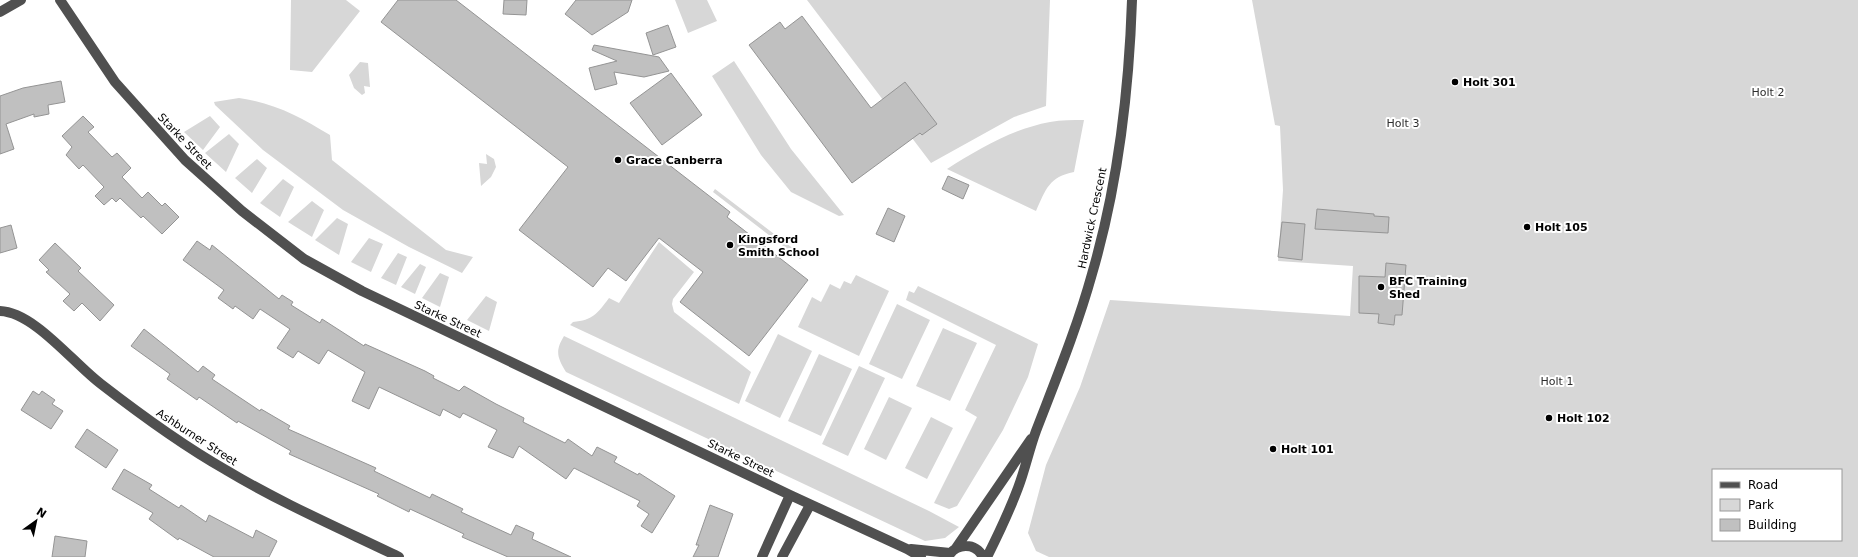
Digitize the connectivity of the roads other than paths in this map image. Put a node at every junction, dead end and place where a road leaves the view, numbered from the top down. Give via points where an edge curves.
1 (21, 0) edge
2 (60, 0) edge
3 (1132, 0) edge
4 (0, 12) edge
5 (0, 311) edge
6 (1036, 432) junction
7 (790, 495) junction
8 (810, 505) junction
9 (907, 549) junction
10 (951, 553) edge
11 (399, 557) edge
12 (762, 557) edge
13 (782, 557) edge
14 (921, 557) edge
15 (983, 557) edge
16 (987, 557) edge

1 - 4 street
2 - 7 street, Starke Street via 115,82 185,160 242,211 304,259 362,291
3 - 6 street, Hardwick Crescent via 1126,98 1103,232 1071,341
5 - 11 street, Ashburner Street via 10,311 28,320 95,380 158,428 225,470 296,508
6 - 10 street, Hardwick Crescent
6 - 16 street, Hardwick Crescent via 1018,488
7 - 8 street, Starke Street
7 - 12 street
8 - 9 street, Starke Street
8 - 13 street
9 - 10 street, Starke Street
9 - 14 street, Starke Street
10 - 15 street, Starke Street via 965,546 973,547

